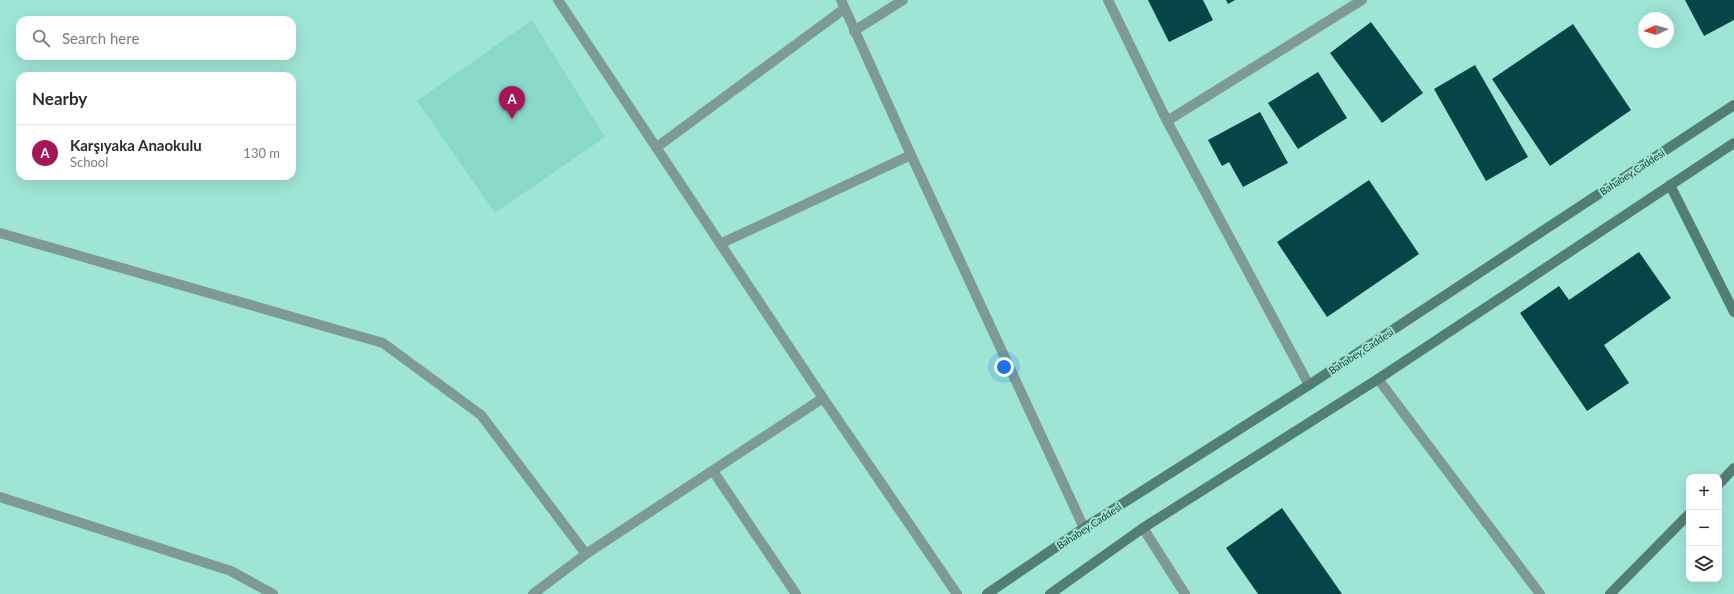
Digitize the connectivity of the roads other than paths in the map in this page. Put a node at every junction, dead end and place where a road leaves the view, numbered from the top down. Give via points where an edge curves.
1 (558, 0) edge
2 (903, 0) edge
3 (1108, 0) edge
4 (1362, 0) edge
5 (843, 5) edge
6 (854, 31) junction
7 (1734, 105) edge
8 (1168, 121) junction
9 (1734, 143) edge
10 (657, 147) junction
11 (911, 155) junction
12 (1670, 185) junction
13 (0, 233) edge
14 (720, 244) junction
15 (1734, 312) edge
16 (1378, 379) junction
17 (1310, 385) junction
18 (823, 398) junction
19 (1734, 468) edge
20 (713, 471) junction
21 (1722, 481) edge
22 (0, 497) edge
23 (1686, 517) edge
24 (1084, 528) junction
25 (1143, 528) junction
26 (586, 554) junction
27 (273, 594) edge
28 (533, 594) edge
29 (796, 594) edge
30 (957, 594) edge
31 (987, 594) edge
32 (1050, 594) edge
33 (1185, 594) edge
34 (1540, 594) edge
35 (1610, 594) edge

1 - 10 street
2 - 6 street
3 - 8 street
4 - 8 street
5 - 6 street
5 - 10 street
6 - 11 street
7 - 17 street, Bahabey Caddesi
8 - 17 street
9 - 12 street
10 - 14 street
11 - 14 street
11 - 24 street
12 - 15 street
12 - 16 street
13 - 26 street via 383,343 481,415
14 - 18 street
16 - 25 street
16 - 34 street
17 - 24 street, Bahabey Caddesi
18 - 20 street
18 - 30 street
19 - 21 street
20 - 26 street
20 - 29 street
22 - 27 street via 231,571
23 - 35 street
24 - 31 street, Bahabey Caddesi
25 - 32 street
25 - 33 street
26 - 28 street

